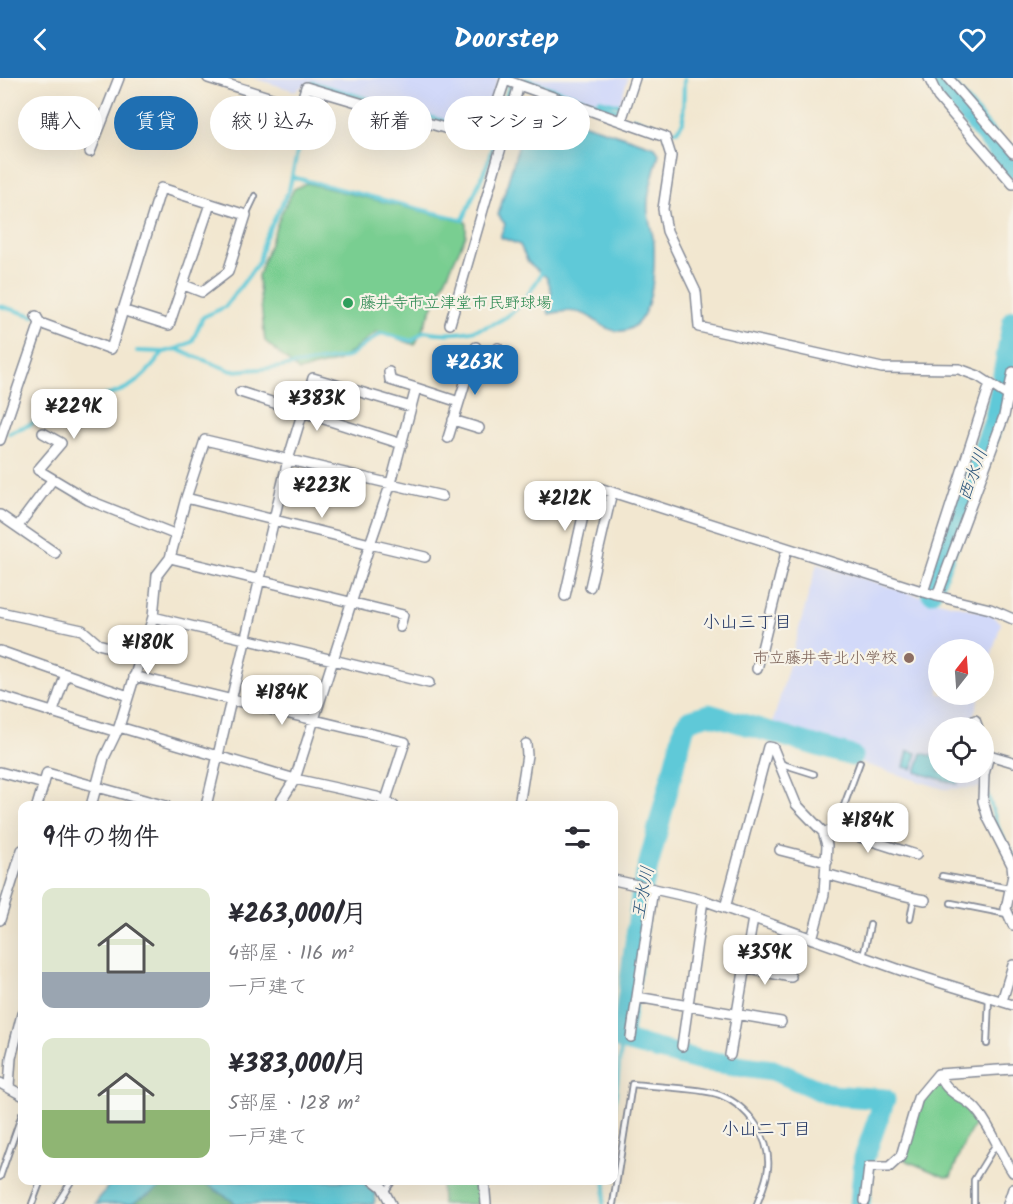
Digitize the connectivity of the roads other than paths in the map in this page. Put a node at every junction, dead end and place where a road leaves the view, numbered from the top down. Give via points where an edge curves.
1 (119, 78) edge
2 (208, 78) edge
3 (635, 78) edge
4 (929, 78) edge
5 (948, 78) edge
6 (519, 85) junction
7 (621, 121) junction
8 (90, 153) dead end
9 (1013, 153) edge
10 (1013, 184) edge
11 (255, 196) dead end
12 (210, 204) junction
13 (246, 215) junction
14 (184, 285) junction
15 (122, 310) junction
16 (450, 324) dead end
17 (476, 347) dead end
18 (498, 348) dead end
19 (470, 367) junction
20 (389, 372) dead end
21 (1013, 372) edge
22 (990, 384) junction
23 (416, 388) junction
24 (240, 392) dead end
25 (1011, 398) edge
26 (459, 402) junction
27 (411, 407) junction
28 (302, 413) junction
29 (453, 420) junction
30 (2, 428) edge
31 (479, 428) dead end
32 (42, 434) dead end
33 (448, 438) dead end
34 (0, 440) edge
35 (402, 444) junction
36 (288, 460) junction
37 (52, 479) junction
38 (391, 483) junction
39 (612, 492) junction
40 (442, 496) dead end
41 (186, 498) junction
42 (0, 515) edge
43 (275, 521) junction
44 (18, 526) junction
45 (174, 534) junction
46 (370, 544) junction
47 (787, 548) junction
48 (55, 554) dead end
49 (425, 557) dead end
50 (170, 558) junction
51 (259, 579) junction
52 (590, 587) dead end
53 (923, 592) junction
54 (565, 596) dead end
55 (937, 596) junction
56 (350, 602) junction
57 (0, 612) edge
58 (153, 617) junction
59 (1013, 619) edge
60 (400, 627) dead end
61 (244, 639) junction
62 (0, 651) edge
63 (140, 655) junction
64 (333, 660) junction
65 (757, 669) dead end
66 (66, 674) junction
67 (134, 676) junction
68 (429, 683) dead end
69 (0, 696) edge
70 (128, 696) junction
71 (230, 699) junction
72 (53, 711) junction
73 (314, 719) junction
74 (118, 730) junction
75 (526, 744) dead end
76 (216, 755) junction
77 (994, 756) edge
78 (860, 762) dead end
79 (1013, 762) edge
80 (779, 763) junction
81 (0, 772) edge
82 (814, 774) dead end
83 (295, 779) junction
84 (984, 783) edge
85 (44, 784) junction
86 (96, 788) junction
87 (39, 801) edge
88 (92, 801) edge
89 (147, 801) edge
90 (207, 801) edge
91 (281, 801) edge
92 (382, 801) edge
93 (390, 801) edge
94 (520, 801) edge
95 (835, 831) junction
96 (823, 832) junction
97 (780, 850) dead end
98 (916, 855) dead end
99 (827, 862) junction
100 (18, 863) edge
101 (826, 874) junction
102 (942, 876) dead end
103 (618, 881) edge
104 (1009, 888) junction
105 (653, 889) junction
106 (914, 898) junction
107 (703, 900) junction
108 (926, 900) dead end
109 (951, 903) dead end
110 (725, 908) junction
111 (1007, 914) junction
112 (753, 918) junction
113 (910, 919) dead end
114 (0, 920) edge
115 (870, 925) dead end
116 (1013, 926) edge
117 (812, 939) junction
118 (863, 957) junction
119 (744, 968) junction
120 (1012, 971) edge
121 (791, 977) dead end
122 (989, 997) junction
123 (637, 998) junction
124 (1002, 1001) junction
125 (1013, 1005) edge
126 (688, 1006) junction
127 (737, 1014) junction
128 (781, 1022) dead end
129 (631, 1037) dead end
130 (18, 1043) edge
131 (987, 1044) dead end
132 (682, 1046) dead end
133 (730, 1055) dead end
134 (1013, 1069) edge
135 (938, 1074) junction
136 (4, 1085) edge
137 (18, 1093) edge
138 (18, 1125) edge
139 (996, 1144) junction
140 (618, 1172) edge
141 (1013, 1172) edge
142 (0, 1177) edge
143 (39, 1185) edge
144 (69, 1185) edge
145 (378, 1185) edge
146 (389, 1185) edge
147 (484, 1185) edge
148 (616, 1185) edge
149 (1013, 1189) edge
150 (385, 1191) junction
151 (865, 1202) dead end
152 (32, 1204) edge
153 (57, 1204) edge
154 (391, 1204) edge
155 (486, 1204) edge
156 (613, 1204) edge
157 (757, 1204) edge
158 (974, 1204) edge
159 (1008, 1204) edge

1 - 8 street
2 - 6 street via 300,107 306,87 485,140 505,80
3 - 7 street
4 - 10 street via 938,97
5 - 9 street
6 - 7 street
6 - 16 street
7 - 22 street via 665,137 672,156 663,209 667,231 696,292 699,327 882,368 959,369
11 - 13 lane
12 - 13 street
12 - 14 street
12 - 15 street via 161,188
13 - 14 street via 228,272 202,292
14 - 15 street via 169,325
15 - 30 street via 111,349 38,319
17 - 19 street
18 - 19 street via 490,374
19 - 26 street
20 - 23 street via 390,380
21 - 25 street
22 - 25 street
22 - 53 street
23 - 26 street
23 - 27 street
24 - 28 street
25 - 55 street
26 - 29 street
27 - 28 street via 313,378
27 - 35 street
28 - 35 street
28 - 36 street
29 - 31 street
29 - 33 street
30 - 34 street
32 - 37 street via 61,443 38,470
35 - 38 street
36 - 38 street
36 - 41 street via 205,440
36 - 43 street
37 - 44 street
37 - 45 street via 88,500
38 - 40 street
38 - 46 street
39 - 47 street
39 - 52 street
39 - 54 street via 596,487 588,494
41 - 43 street
41 - 45 street
42 - 44 street
43 - 46 street
43 - 51 street
44 - 48 street
45 - 50 street
46 - 49 street
46 - 56 street
47 - 53 street
47 - 65 street
50 - 51 street
50 - 58 street via 157,575
51 - 56 street
51 - 61 street
53 - 55 street
55 - 59 street
56 - 60 street via 403,615
56 - 64 street
57 - 63 street via 82,630 98,644
58 - 61 street
58 - 63 street
61 - 64 street
61 - 71 street
62 - 66 street
63 - 67 street
64 - 68 street
64 - 73 street
66 - 70 street
66 - 72 street
67 - 70 street
67 - 71 street
69 - 72 street
70 - 74 street
71 - 73 street
71 - 76 street
72 - 74 street
73 - 83 street
73 - 93 street via 405,742
74 - 76 street
74 - 86 street via 104,758
75 - 94 street
76 - 83 street
76 - 90 street
77 - 79 street
78 - 95 lane
80 - 82 lane
80 - 96 street via 796,804
80 - 110 street via 768,747
81 - 85 street
83 - 91 street
83 - 92 street
84 - 104 street via 988,818 1012,865
85 - 86 street via 47,773
85 - 87 street
86 - 88 street
86 - 89 street
95 - 96 street
95 - 98 street
96 - 99 street
97 - 99 street
99 - 101 street
100 - 114 street
101 - 106 street
101 - 117 street
102 - 104 lane
103 - 105 street
104 - 111 street
105 - 107 street
105 - 123 street
106 - 108 street
106 - 113 lane
107 - 110 street
107 - 126 street
109 - 111 lane
110 - 112 street
111 - 116 street
112 - 117 street
112 - 119 street
115 - 118 lane
117 - 118 street
118 - 122 street
119 - 121 street
119 - 127 street
120 - 124 street
122 - 124 street
122 - 131 lane
123 - 126 street
123 - 129 street
124 - 125 street
126 - 127 street
126 - 132 street
127 - 128 street
127 - 133 street
130 - 136 street
134 - 135 street
135 - 139 street via 955,1096 974,1106
135 - 151 street via 918,1098 901,1156 889,1167 869,1167
136 - 137 street
138 - 142 lane
139 - 141 street
139 - 158 lane via 974,1180
140 - 157 lane via 632,1084 719,1095 739,1107 758,1126 765,1145 768,1168
143 - 152 lane
144 - 153 lane
145 - 150 street
146 - 150 lane
147 - 155 street
148 - 156 lane
149 - 159 street
150 - 154 street

